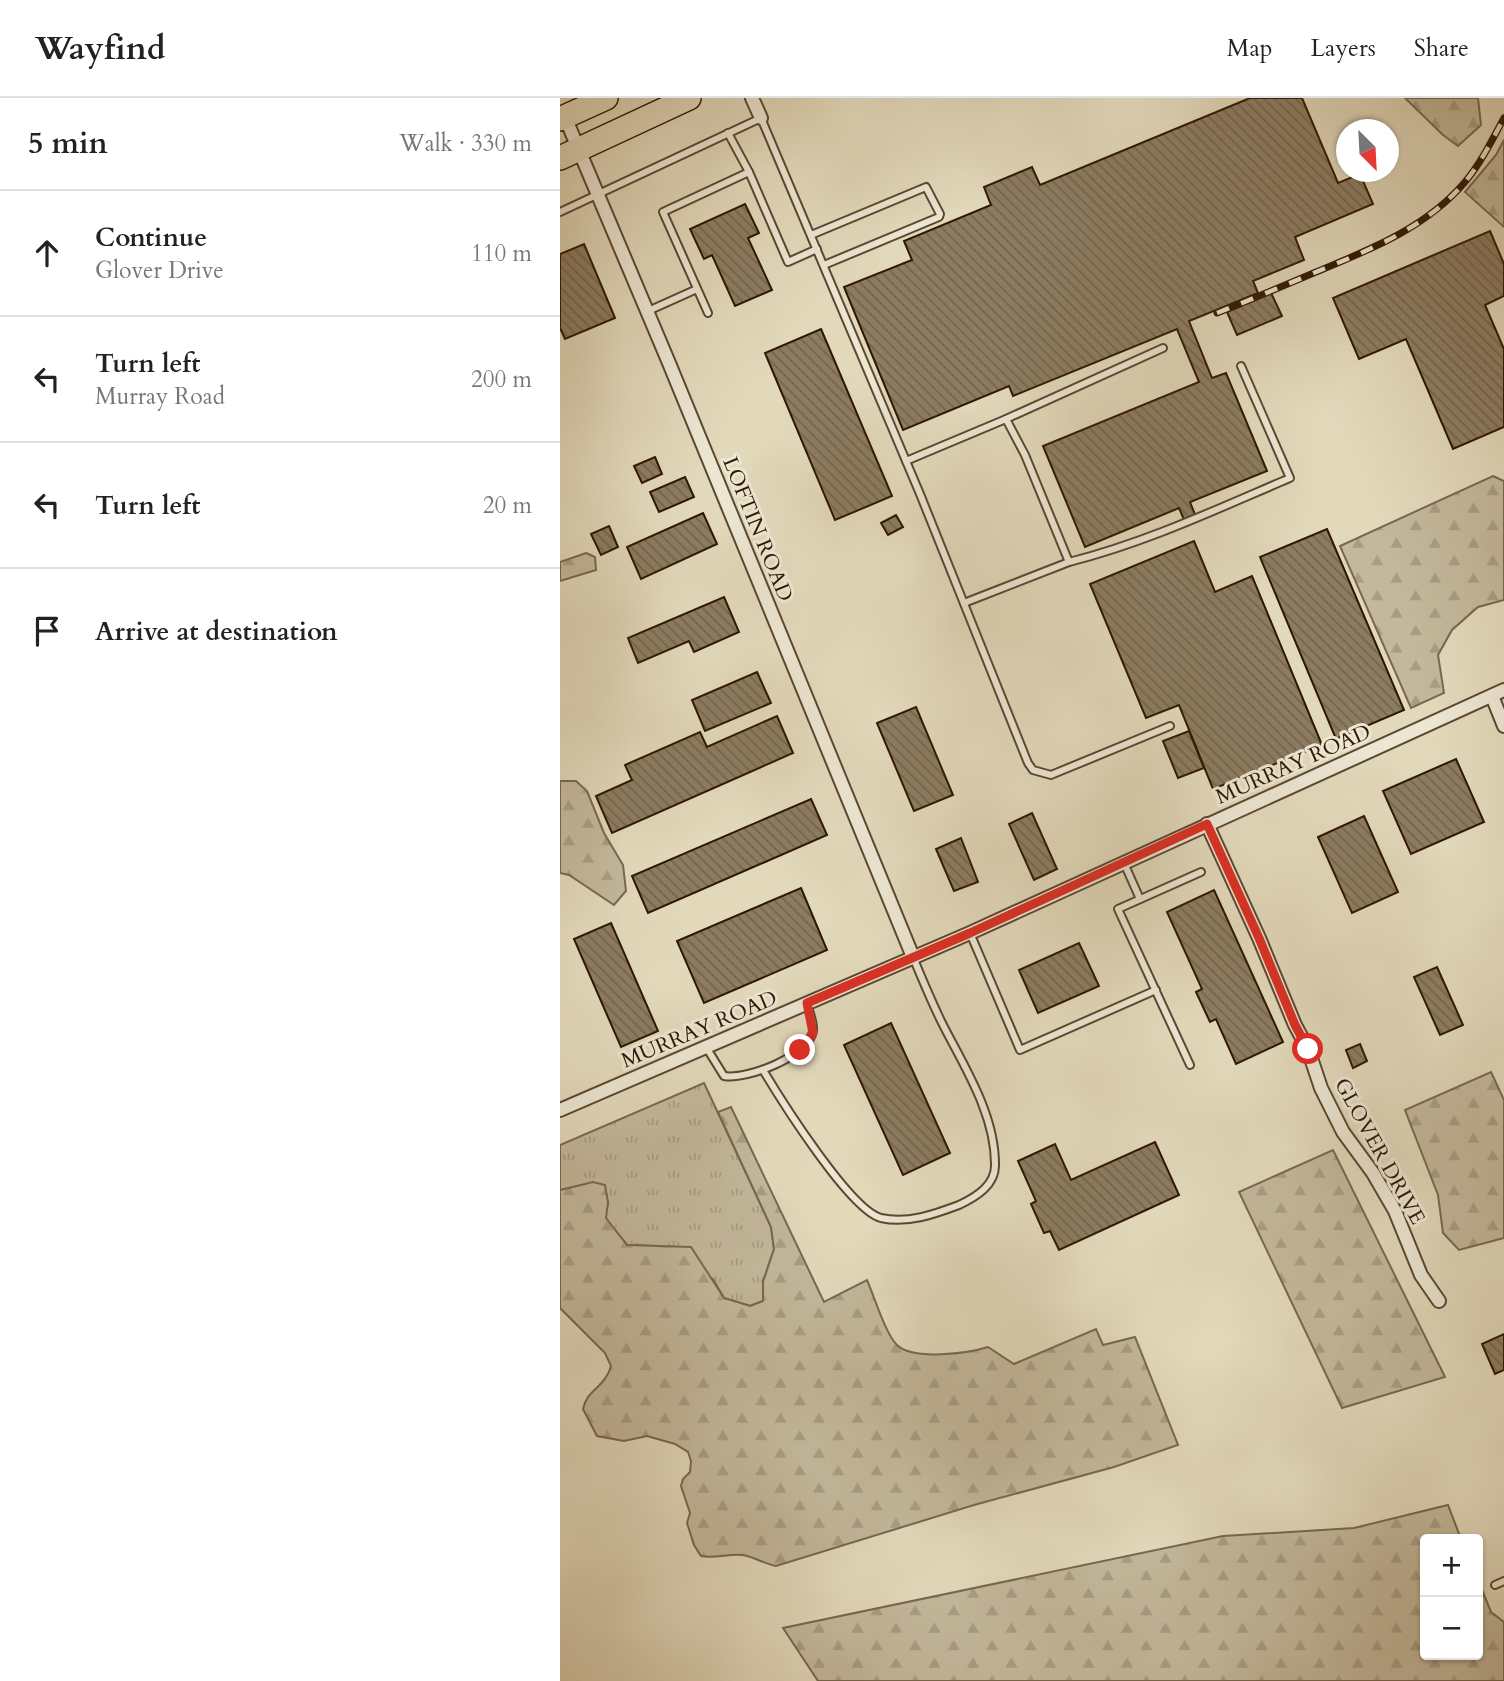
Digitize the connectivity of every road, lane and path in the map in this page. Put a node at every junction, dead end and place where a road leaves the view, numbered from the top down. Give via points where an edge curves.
1 (606, 98) edge
2 (689, 98) edge
3 (752, 98) edge
4 (562, 118) edge
5 (761, 118) junction
6 (728, 133) junction
7 (570, 153) edge
8 (749, 172) junction
9 (596, 195) junction
10 (560, 212) edge
11 (811, 234) junction
12 (817, 249) junction
13 (824, 265) junction
14 (698, 289) junction
15 (646, 311) junction
16 (708, 313) dead end
17 (1163, 348) dead end
18 (1241, 366) dead end
19 (1006, 419) junction
20 (906, 461) junction
21 (1069, 562) junction
22 (964, 603) junction
23 (1498, 693) edge
24 (1170, 726) dead end
25 (1504, 726) edge
26 (1207, 824) junction
27 (1124, 863) junction
28 (1201, 872) dead end
29 (1140, 899) junction
30 (970, 933) junction
31 (913, 957) junction
32 (1156, 990) junction
33 (807, 1003) junction
34 (706, 1047) junction
35 (1191, 1065) dead end
36 (763, 1070) junction
37 (560, 1110) edge
38 (1439, 1301) dead end
39 (1504, 1581) edge
40 (1495, 1585) dead end

1 - 4 highway
2 - 7 highway
3 - 5 street
4 - 7 street, LOFTIN ROAD
5 - 6 lane
5 - 11 lane
6 - 8 lane
6 - 9 lane
7 - 9 street, LOFTIN ROAD
8 - 12 lane via 788,262
8 - 14 lane via 663,212
9 - 10 lane
9 - 15 street, LOFTIN ROAD
11 - 12 lane
11 - 13 lane via 926,187 940,214
12 - 13 lane
13 - 20 lane
14 - 15 lane
14 - 16 lane
15 - 31 street, LOFTIN ROAD
17 - 19 lane
18 - 21 lane via 1290,478 1183,524
19 - 20 lane
19 - 21 lane
20 - 22 lane
21 - 22 lane
22 - 24 lane via 1033,770 1051,775 1062,772
23 - 25 street
23 - 26 street, MURRAY ROAD
26 - 27 street, MURRAY ROAD
26 - 38 street, GLOVER DRIVE via 1308,1049 1321,1088 1343,1132 1395,1211 1421,1275
27 - 29 lane
27 - 30 street, MURRAY ROAD
28 - 29 lane
29 - 32 lane via 1118,909
30 - 31 street, MURRAY ROAD
30 - 32 lane via 1020,1051
31 - 33 street, MURRAY ROAD
31 - 36 lane via 993,1135 996,1168 977,1197 932,1216 880,1218 849,1194
32 - 35 lane
33 - 34 street, MURRAY ROAD
33 - 36 lane via 813,1025 807,1044
34 - 36 lane via 724,1076
34 - 37 street, MURRAY ROAD
39 - 40 lane

